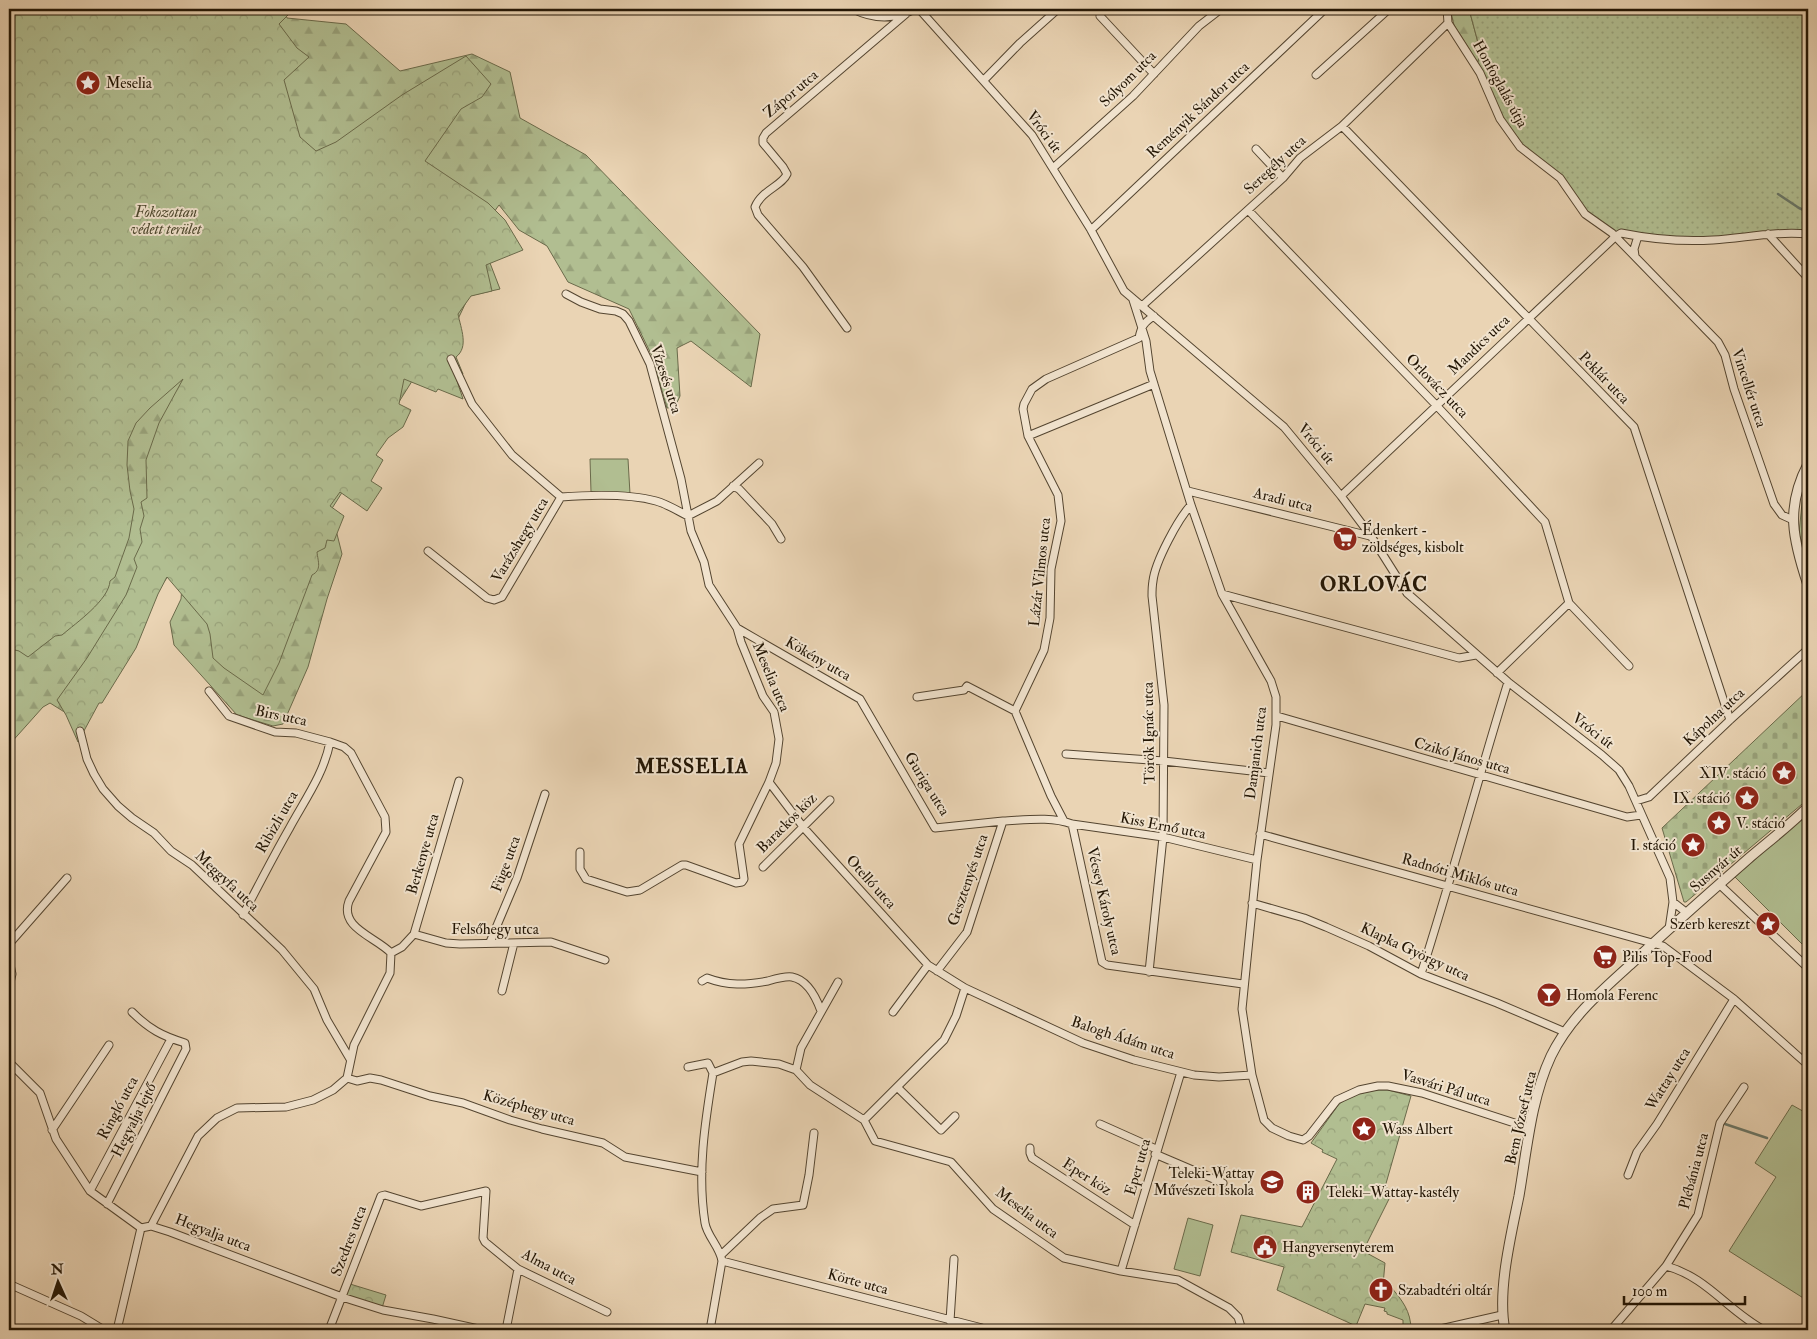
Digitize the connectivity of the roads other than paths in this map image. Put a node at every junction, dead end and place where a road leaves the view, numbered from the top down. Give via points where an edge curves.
1 (853, 9) edge
2 (919, 9) edge
3 (1058, 9) edge
4 (1221, 9) edge
5 (1325, 9) edge
6 (1389, 9) edge
7 (1446, 9) edge
8 (911, 10) edge
9 (1100, 16) dead end
10 (1448, 22) junction
11 (1154, 74) junction
12 (1316, 75) dead end
13 (984, 80) junction
14 (1342, 126) junction
15 (1256, 150) dead end
16 (1053, 168) junction
17 (1283, 178) junction
18 (1248, 210) junction
19 (1091, 230) junction
20 (1768, 234) junction
21 (1808, 234) edge
22 (1616, 236) junction
23 (1638, 236) junction
24 (1635, 256) junction
25 (1808, 278) edge
26 (566, 294) dead end
27 (1133, 299) junction
28 (1142, 306) junction
29 (1154, 316) junction
30 (1527, 319) junction
31 (1141, 327) junction
32 (847, 328) dead end
33 (451, 359) dead end
34 (1154, 384) junction
35 (1436, 405) junction
36 (1028, 436) junction
37 (759, 463) dead end
38 (1808, 464) edge
39 (733, 486) junction
40 (1188, 491) junction
41 (1341, 496) junction
42 (562, 497) junction
43 (1191, 504) junction
44 (688, 516) junction
45 (1793, 520) junction
46 (1371, 536) junction
47 (781, 539) dead end
48 (428, 551) dead end
49 (1808, 585) edge
50 (1222, 594) junction
51 (1569, 603) junction
52 (737, 628) junction
53 (1808, 649) edge
54 (1476, 655) junction
55 (1629, 666) dead end
56 (1497, 672) junction
57 (1508, 682) junction
58 (209, 691) dead end
59 (917, 697) dead end
60 (860, 699) joint
61 (1015, 711) junction
62 (1277, 716) junction
63 (1730, 720) junction
64 (80, 730) dead end
65 (330, 742) junction
66 (1066, 754) dead end
67 (1164, 761) junction
68 (1269, 773) junction
69 (1480, 775) junction
70 (459, 781) dead end
71 (769, 782) junction
72 (545, 794) dead end
73 (830, 800) dead end
74 (1636, 801) junction
75 (1808, 807) edge
76 (1641, 815) junction
77 (1003, 821) junction
78 (1064, 821) junction
79 (1072, 824) junction
80 (804, 828) junction
81 (1260, 834) junction
82 (1163, 837) junction
83 (580, 852) dead end
84 (1257, 860) junction
85 (762, 867) dead end
86 (67, 878) dead end
87 (1719, 884) junction
88 (1449, 886) junction
89 (1673, 902) junction
90 (1252, 903) junction
91 (1686, 913) junction
92 (243, 915) junction
93 (1669, 929) junction
94 (414, 934) junction
95 (490, 942) junction
96 (514, 943) junction
97 (1653, 943) junction
98 (9, 944) edge
99 (391, 953) junction
100 (9, 960) edge
101 (605, 960) dead end
102 (928, 965) junction
103 (1808, 968) edge
104 (937, 971) junction
105 (1149, 972) junction
106 (1421, 974) junction
107 (702, 981) dead end
108 (838, 982) dead end
109 (1243, 984) junction
110 (9, 986) edge
111 (965, 988) junction
112 (502, 991) dead end
113 (1734, 999) junction
114 (821, 1011) junction
115 (132, 1012) dead end
116 (893, 1012) dead end
117 (1565, 1032) junction
118 (171, 1039) junction
119 (109, 1044) dead end
120 (350, 1060) junction
121 (9, 1062) edge
122 (1808, 1064) edge
123 (688, 1067) dead end
124 (796, 1070) junction
125 (1181, 1072) junction
126 (713, 1073) junction
127 (1252, 1075) junction
128 (347, 1078) junction
129 (897, 1087) junction
130 (1744, 1087) dead end
131 (1263, 1115) joint
132 (955, 1116) dead end
133 (864, 1120) junction
134 (1100, 1124) dead end
135 (1530, 1128) junction
136 (52, 1130) junction
137 (814, 1133) dead end
138 (1030, 1148) dead end
139 (1156, 1152) junction
140 (702, 1172) junction
141 (1628, 1175) dead end
142 (1223, 1183) dead end
143 (90, 1191) junction
144 (107, 1204) junction
145 (1135, 1225) junction
146 (151, 1226) junction
147 (140, 1228) junction
148 (483, 1238) joint
149 (722, 1258) junction
150 (954, 1259) dead end
151 (1666, 1266) junction
152 (518, 1269) junction
153 (1122, 1271) junction
154 (9, 1284) edge
155 (342, 1297) junction
156 (607, 1312) dead end
157 (1502, 1315) junction
158 (950, 1321) junction
159 (104, 1330) edge
160 (117, 1330) edge
161 (329, 1330) edge
162 (483, 1330) edge
163 (506, 1330) edge
164 (710, 1330) edge
165 (986, 1330) edge
166 (1242, 1330) edge
167 (1436, 1330) edge
168 (1506, 1330) edge
169 (1611, 1330) edge
170 (1764, 1330) edge

1 - 8 street via 878,17
2 - 13 street, Vróci út
3 - 13 street
4 - 11 street, Sólyom utca via 1199,26
5 - 19 street, Reményik Sándor utca
6 - 12 street
7 - 10 street, Honfoglalás útja
8 - 32 street, Zápor utca via 763,138 763,143 787,174 758,200 755,207 758,215 803,267
9 - 11 street
10 - 14 street, Seregély utca
10 - 22 street, Honfoglalás útja via 1480,73 1500,119 1520,147 1560,178 1585,214
11 - 16 street, Sólyom utca
13 - 16 street, Vróci út via 1032,135
14 - 17 street, Seregély utca via 1300,158
14 - 30 street, Peklár utca
15 - 17 street
16 - 19 street, Vróci út
17 - 18 street, Seregély utca
18 - 28 street, Seregély utca
18 - 35 street, Orlovácz utca
19 - 27 street, Vróci út via 1124,291
20 - 21 street
20 - 23 street via 1694,241
20 - 25 street
22 - 23 street via 1622,233
22 - 24 street, Vincellér utca
22 - 30 street, Mandics utca
23 - 24 street
24 - 45 street, Vincellér utca via 1718,342 1774,504 1782,515
26 - 44 street, Vízesés utca via 600,309 622,314 630,321 650,364
27 - 28 street, Vróci út
27 - 31 street, Damjanich utca
28 - 29 street, Vróci út
29 - 31 street
29 - 41 street, Vróci út via 1284,427
30 - 35 street, Mandics utca
30 - 63 street, Peklár utca via 1634,428
31 - 34 street, Damjanich utca
31 - 36 street, Lázár Vilmos utca via 1139,338 1046,379 1032,389 1023,409
33 - 42 street via 472,404 512,455
34 - 36 street
34 - 40 street, Damjanich utca
35 - 41 street, Mandics utca
35 - 51 street, Orlovácz utca via 1545,522
36 - 61 street, Lázár Vilmos utca via 1058,495 1061,521 1051,569 1050,618 1044,650
37 - 39 street
38 - 45 street via 1795,500
39 - 44 street via 717,501
39 - 47 street via 740,489 772,524
40 - 43 street, Damjanich utca
40 - 46 street, Aradi utca
41 - 46 street, Vróci út
42 - 44 street via 588,495 646,499 658,501
42 - 48 street, Varázshegy utca via 502,596 494,600 487,598
43 - 50 street, Damjanich utca
43 - 67 street, Török Ignác utca via 1182,514 1156,566 1153,580 1164,705
44 - 52 street, Meselia utca via 709,585
45 - 49 street via 1794,536
46 - 54 street, Vróci út via 1407,593
50 - 54 street via 1459,658
50 - 62 street, Damjanich utca via 1271,680
51 - 55 street, Orlovácz utca
51 - 56 street
52 - 60 street, Kökény utca
52 - 71 street, Meselia utca via 763,696 774,712 779,739 776,763
53 - 63 street, Kápolna utca
54 - 56 street, Vróci út
56 - 57 street, Vróci út
57 - 69 street
57 - 74 street, Vróci út via 1619,770
58 - 65 street, Birs utca via 229,716 275,732 296,733
59 - 61 street via 964,690 967,686
60 - 77 street, Guriga utca via 935,828
61 - 78 street
62 - 68 street, Damjanich utca
62 - 69 street, Czikó János utca
63 - 74 street, Kápolna utca via 1649,797
64 - 92 street, Meggyfa utca via 94,774 113,800 171,851 192,865
65 - 92 street, Ribizli utca via 316,782
65 - 99 street, Birs utca via 351,753 385,817 386,832 349,901 346,915 353,925
66 - 67 street
67 - 68 street
67 - 82 street, Török Ignác utca
68 - 81 street, Damjanich utca
69 - 76 street, Czikó János utca via 1627,817
69 - 88 street
70 - 94 street, Berkenye utca
71 - 80 street, Otelló utca
71 - 83 street, Meselia utca via 739,844 742,882 736,883 686,864 640,890 627,892 586,879 580,869
72 - 95 street, Füge utca via 517,878
73 - 80 street, Barackos köz
74 - 76 street, Vróci út
75 - 87 street, Susnyár út
76 - 89 street, Vróci út via 1670,878
77 - 78 street, Gesztenyés utca
77 - 104 street, Gesztenyés utca via 967,932
78 - 79 street, Kiss Ernő utca
79 - 82 street, Kiss Ernő utca
79 - 105 street, Vécsey Károly utca via 1102,962 1107,966
80 - 85 street, Barackos köz
80 - 102 street, Otelló utca
81 - 84 street, Damjanich utca
81 - 88 street, Radnóti Miklós utca
82 - 84 street, Kiss Ernő utca
82 - 105 street, Török Ignác utca
84 - 90 street, Damjanich utca
86 - 98 street
87 - 91 street, Susnyár út
87 - 103 street
88 - 97 street, Radnóti Miklós utca
88 - 106 street
89 - 91 street
89 - 93 street, Vróci út
90 - 106 street, Klapka György utca via 1326,927
90 - 109 street, Damjanich utca
91 - 93 street, Susnyár út
92 - 120 street, Meggyfa utca via 282,950 314,989
93 - 97 street, Bem József utca
94 - 95 street, Felsőhegy utca via 446,943
94 - 99 street
95 - 96 street, Felsőhegy utca
96 - 101 street, Felsőhegy utca via 552,942
96 - 112 street
97 - 113 street, Radnóti Miklós utca via 1663,946
97 - 117 street, Bem József utca via 1590,1002
99 - 120 street via 390,973 354,1045
100 - 110 street via 12,974
102 - 104 street, Otelló utca
102 - 116 street
104 - 111 street, Otelló utca
105 - 109 street, Vécsey Károly utca
106 - 117 street, Klapka György utca
107 - 114 street via 707,978 735,985 793,977 814,993
108 - 114 street
109 - 127 street, Damjanich utca via 1242,1009
111 - 125 street, Balogh Ádám utca via 1084,1043
111 - 129 street via 944,1040
113 - 122 street, Radnóti Miklós utca
113 - 141 street, Wattay utca via 1637,1152
114 - 124 street via 801,1048
115 - 118 street via 147,1027
117 - 135 street, Bem József utca via 1541,1082
118 - 143 street, Ringló utca
118 - 144 street, Hegyalja lejtő via 185,1043 186,1049
119 - 136 street
120 - 128 street
121 - 136 street via 40,1093
123 - 126 street via 708,1063
124 - 126 street via 779,1064 751,1061
124 - 133 street, Meselia utca via 810,1085
125 - 127 street, Balogh Ádám utca via 1206,1077
125 - 139 street, Eper utca
126 - 140 street via 705,1122
127 - 131 street, Damjanich utca
128 - 140 street, Középhegy utca via 381,1080 430,1096 462,1102 510,1120 603,1143 625,1157
128 - 146 street via 313,1100 286,1106 236,1108 217,1118 198,1136
129 - 132 street via 941,1130
129 - 133 street
130 - 151 street, Plébánia utca via 1720,1123 1698,1215
131 - 135 street, Vasvári Pál utca via 1272,1128 1303,1140 1337,1100 1364,1088 1388,1086 1422,1093
133 - 153 street, Meselia utca via 875,1141 951,1162 993,1209 1064,1258
134 - 139 street
135 - 157 street, Bem József utca
136 - 143 street
137 - 149 street via 803,1205 773,1209 760,1218
138 - 145 street, Eper köz via 1032,1158
139 - 142 street
139 - 145 street, Eper utca
140 - 149 street via 705,1225
143 - 144 street
144 - 147 street
145 - 153 street, Eper utca
146 - 147 street, Hegyalja utca
146 - 155 street, Hegyalja utca
147 - 160 street
148 - 152 street, Alma utca
148 - 155 street, Szedres utca via 486,1190 420,1206 381,1196
149 - 158 street, Körte utca
149 - 164 street
150 - 158 street
151 - 169 street, Plébánia utca
151 - 170 street via 1693,1276 1744,1318
152 - 156 street, Alma utca
152 - 163 street
153 - 166 street, Meselia utca via 1168,1277 1190,1285 1229,1308 1238,1318
154 - 159 street via 81,1316
155 - 161 street, Szedres utca
155 - 162 street, Hegyalja utca via 383,1310
157 - 167 street
157 - 168 street, Bem József utca
158 - 165 street, Körte utca

